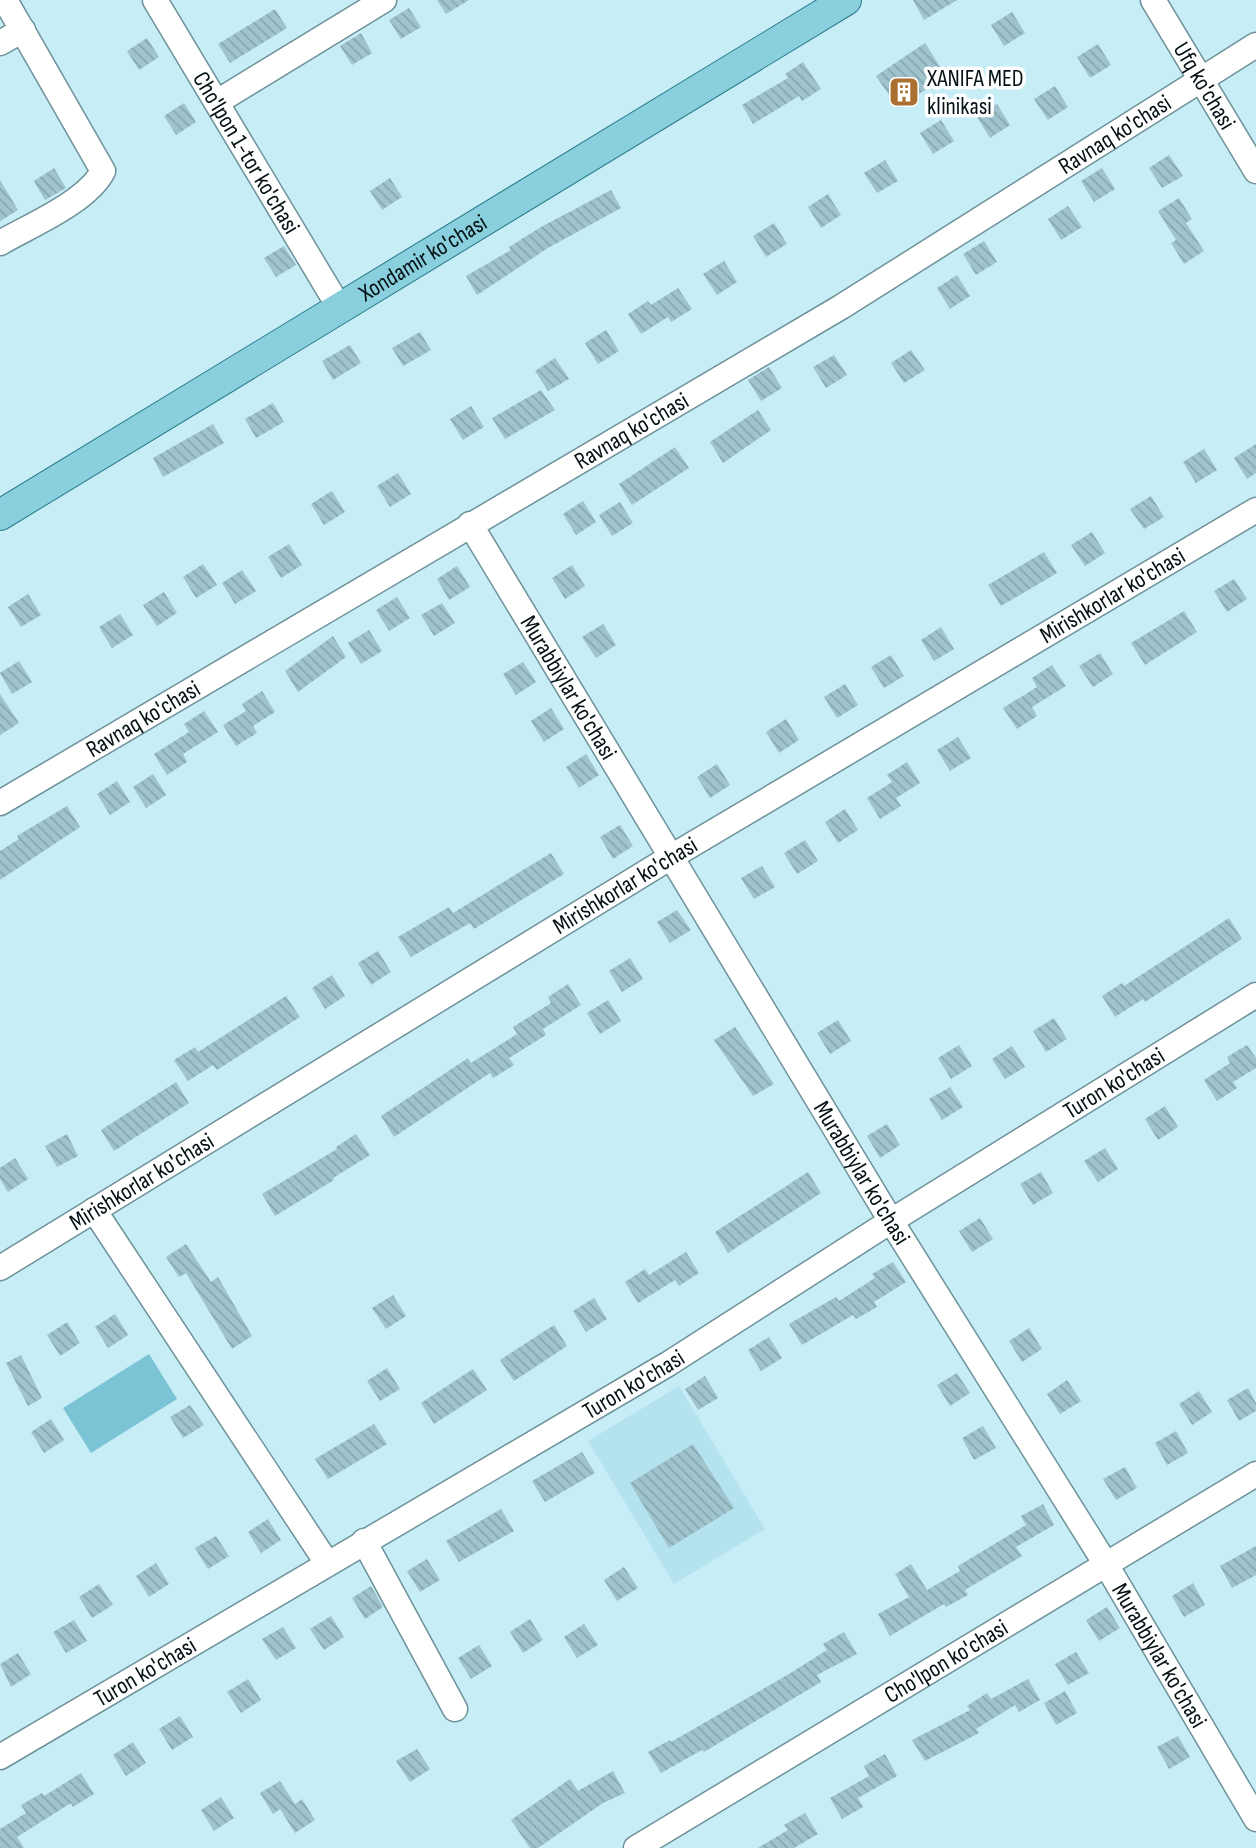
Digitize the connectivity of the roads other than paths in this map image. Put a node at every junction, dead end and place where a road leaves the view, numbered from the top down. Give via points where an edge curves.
1 (5, 0) edge
2 (155, 0) edge
3 (384, 0) edge
4 (846, 0) edge
5 (1153, 0) edge
6 (23, 30) junction
7 (0, 43) edge
8 (1256, 45) edge
9 (1199, 79) junction
10 (217, 102) junction
11 (1256, 171) edge
12 (0, 243) edge
13 (339, 307) junction
14 (1256, 510) edge
15 (0, 514) edge
16 (470, 524) junction
17 (0, 803) edge
18 (671, 857) junction
19 (1256, 995) edge
20 (94, 1210) junction
21 (891, 1221) junction
22 (0, 1268) edge
23 (1256, 1474) edge
24 (364, 1541) junction
25 (327, 1563) junction
26 (1107, 1566) junction
27 (454, 1709) dead end
28 (0, 1757) edge
29 (1256, 1819) edge
30 (636, 1848) edge

1 - 6 street
2 - 10 street, Cho'lpon 1-tor ko'chasi
3 - 10 street
4 - 13 main road, Xondamir ko'chasi
5 - 9 street, Ufq ko'chasi
6 - 7 street
6 - 12 street via 103,171 96,184 80,196
8 - 9 street, Ravnaq ko'chasi
9 - 11 street, Ufq ko'chasi
9 - 16 street, Ravnaq ko'chasi via 841,307
10 - 13 street, Cho'lpon 1-tor ko'chasi
13 - 15 main road, Xondamir ko'chasi
14 - 18 street, Mirishkorlar ko'chasi
16 - 17 street, Ravnaq ko'chasi
16 - 18 street, Murabbiylar ko'chasi
18 - 20 street, Mirishkorlar ko'chasi
18 - 21 street, Murabbiylar ko'chasi
19 - 21 street, Turon ko'chasi
20 - 22 street, Mirishkorlar ko'chasi
20 - 25 street
21 - 24 street, Turon ko'chasi via 667,1364
21 - 26 street, Murabbiylar ko'chasi
23 - 26 street, Cho'lpon ko'chasi
24 - 25 street, Turon ko'chasi
24 - 27 street
25 - 28 street, Turon ko'chasi
26 - 29 street, Murabbiylar ko'chasi
26 - 30 street, Cho'lpon ko'chasi

